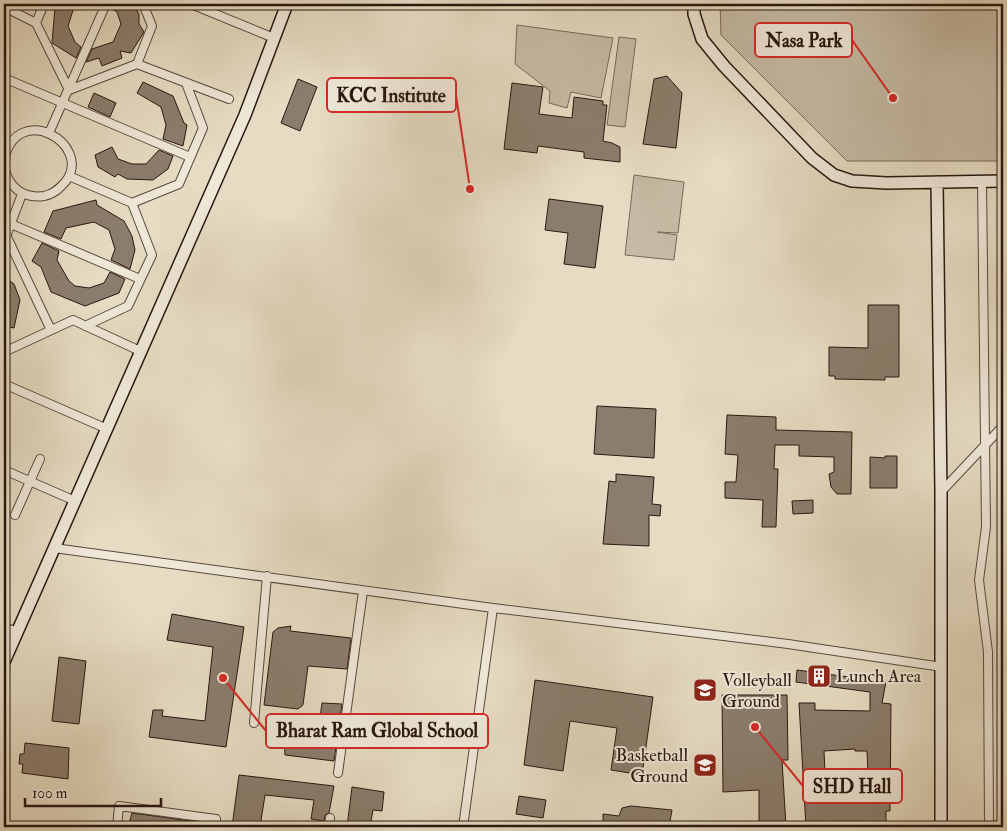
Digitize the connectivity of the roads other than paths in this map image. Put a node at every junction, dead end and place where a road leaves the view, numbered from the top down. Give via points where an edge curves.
1 (44, 4) edge
2 (106, 4) edge
3 (143, 4) edge
4 (192, 4) edge
5 (287, 4) edge
6 (694, 4) edge
7 (4, 7) edge
8 (36, 23) junction
9 (274, 38) junction
10 (137, 64) junction
11 (4, 78) edge
12 (186, 83) junction
13 (69, 90) junction
14 (229, 99) dead end
15 (63, 103) junction
16 (49, 132) junction
17 (5, 149) edge
18 (190, 157) junction
19 (4, 160) edge
20 (4, 166) edge
21 (69, 176) junction
22 (982, 181) junction
23 (1003, 181) edge
24 (937, 182) junction
25 (22, 194) junction
26 (132, 203) junction
27 (7, 222) edge
28 (5, 237) edge
29 (140, 279) junction
30 (85, 326) junction
31 (51, 330) junction
32 (140, 351) junction
33 (4, 352) edge
34 (4, 384) edge
35 (1003, 426) edge
36 (105, 428) junction
37 (984, 446) junction
38 (40, 458) dead end
39 (4, 470) edge
40 (30, 481) junction
41 (941, 492) junction
42 (73, 500) junction
43 (14, 515) dead end
44 (54, 548) junction
45 (267, 576) junction
46 (363, 591) junction
47 (493, 608) junction
48 (4, 627) edge
49 (17, 632) junction
50 (4, 662) edge
51 (942, 667) junction
52 (254, 723) dead end
53 (338, 773) dead end
54 (330, 818) dead end
55 (117, 827) edge
56 (215, 827) edge
57 (329, 827) edge
58 (463, 827) edge
59 (941, 827) edge
60 (989, 827) edge

1 - 8 street
2 - 13 street
3 - 10 street via 152,26
4 - 9 street
5 - 9 street
6 - 24 street via 702,39 724,66 812,158 834,175 852,181
7 - 8 street
8 - 13 street
9 - 32 street via 245,115
10 - 12 street
10 - 13 street
11 - 15 street
12 - 14 street
12 - 18 street via 203,128
13 - 15 street
15 - 16 street
15 - 18 street
16 - 17 street via 25,132
16 - 21 street via 62,140 68,151
17 - 19 street
18 - 26 street via 179,184
20 - 25 street via 12,186
21 - 25 street via 60,188 49,195
21 - 26 street
22 - 23 street
22 - 24 street
22 - 37 street
24 - 41 street
25 - 27 street
26 - 29 street via 152,255
27 - 28 street
27 - 29 street
28 - 31 street
29 - 30 street via 128,306
30 - 31 street via 72,320
30 - 32 street
31 - 33 street
32 - 36 street
34 - 36 street
35 - 37 street
36 - 42 street
37 - 41 street
37 - 60 street via 986,527 979,580 988,652
38 - 40 street
39 - 40 street
40 - 42 street
40 - 43 street
41 - 51 street
42 - 44 street
44 - 45 street
44 - 49 street
45 - 46 street
45 - 52 street
46 - 47 street
46 - 53 street
47 - 51 street via 788,644
47 - 58 street
48 - 49 street
49 - 50 street
51 - 59 street
54 - 57 street
55 - 56 street via 119,806 216,819

